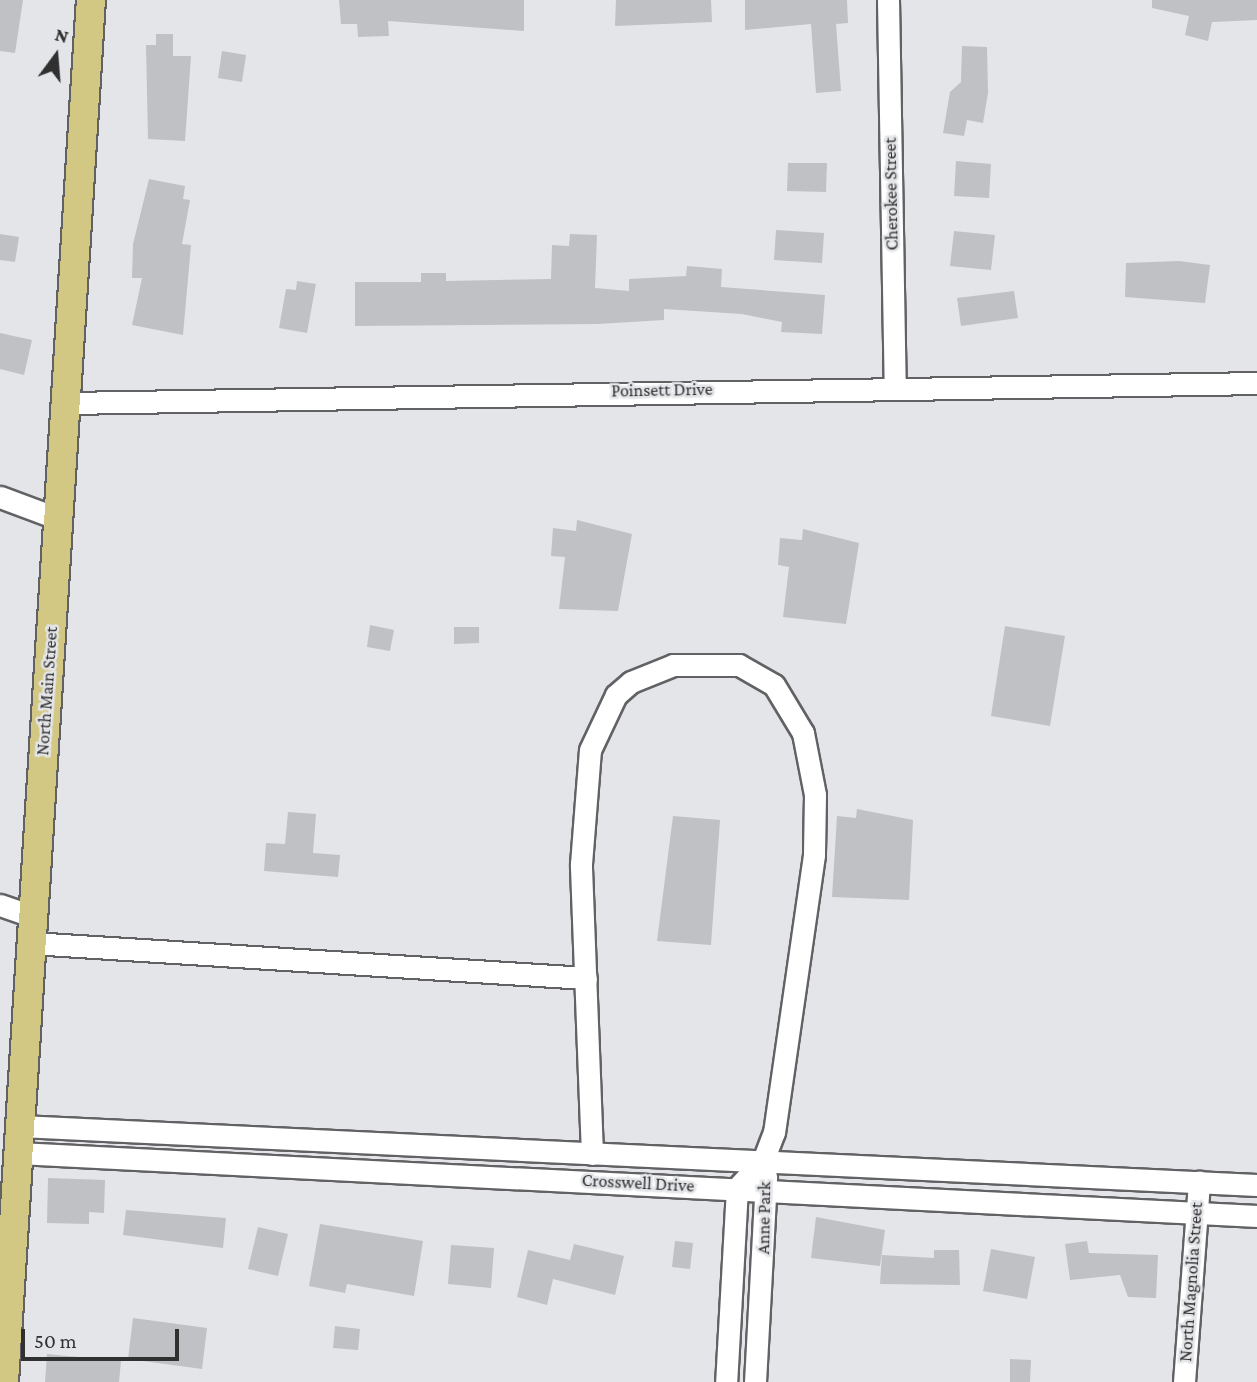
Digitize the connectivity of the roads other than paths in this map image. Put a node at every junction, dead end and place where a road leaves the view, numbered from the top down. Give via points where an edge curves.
1 (92, 0) edge
2 (888, 0) edge
3 (1257, 383) edge
4 (895, 388) junction
5 (67, 402) junction
6 (0, 498) edge
7 (60, 519) junction
8 (0, 905) edge
9 (32, 930) junction
10 (586, 978) junction
11 (19, 1139) junction
12 (592, 1154) junction
13 (763, 1160) junction
14 (1199, 1182) junction
15 (1257, 1185) edge
16 (737, 1188) junction
17 (768, 1189) junction
18 (8, 1197) edge
19 (1196, 1213) junction
20 (1257, 1216) edge
21 (4, 1382) edge
22 (726, 1382) edge
23 (755, 1382) edge
24 (1184, 1382) edge

1 - 5 main road, North Main Street
2 - 4 street, Cherokee Street
3 - 4 street, Poinsett Drive
4 - 5 street, Poinsett Drive
5 - 7 main road, North Main Street
6 - 7 street
7 - 9 main road, North Main Street
8 - 9 street
9 - 10 street
9 - 11 main road, North Main Street
10 - 12 street
10 - 13 street via 584,777 590,750 617,695 653,670 695,662 738,665 764,677 794,713 815,795 814,855 774,1132
11 - 12 street, Crosswell Drive
11 - 16 street, Crosswell Drive
11 - 18 main road, North Main Street
12 - 13 street, Crosswell Drive
13 - 14 street, Crosswell Drive
13 - 16 street, Anne Park
13 - 17 street, Anne Park
14 - 15 street, Crosswell Drive
14 - 19 street, North Magnolia Street
16 - 17 street, Crosswell Drive
16 - 22 street, Anne Park
17 - 19 street, Crosswell Drive
17 - 23 street, Anne Park
18 - 21 main road, North Main Street
19 - 20 street, Crosswell Drive
19 - 24 street, North Magnolia Street

